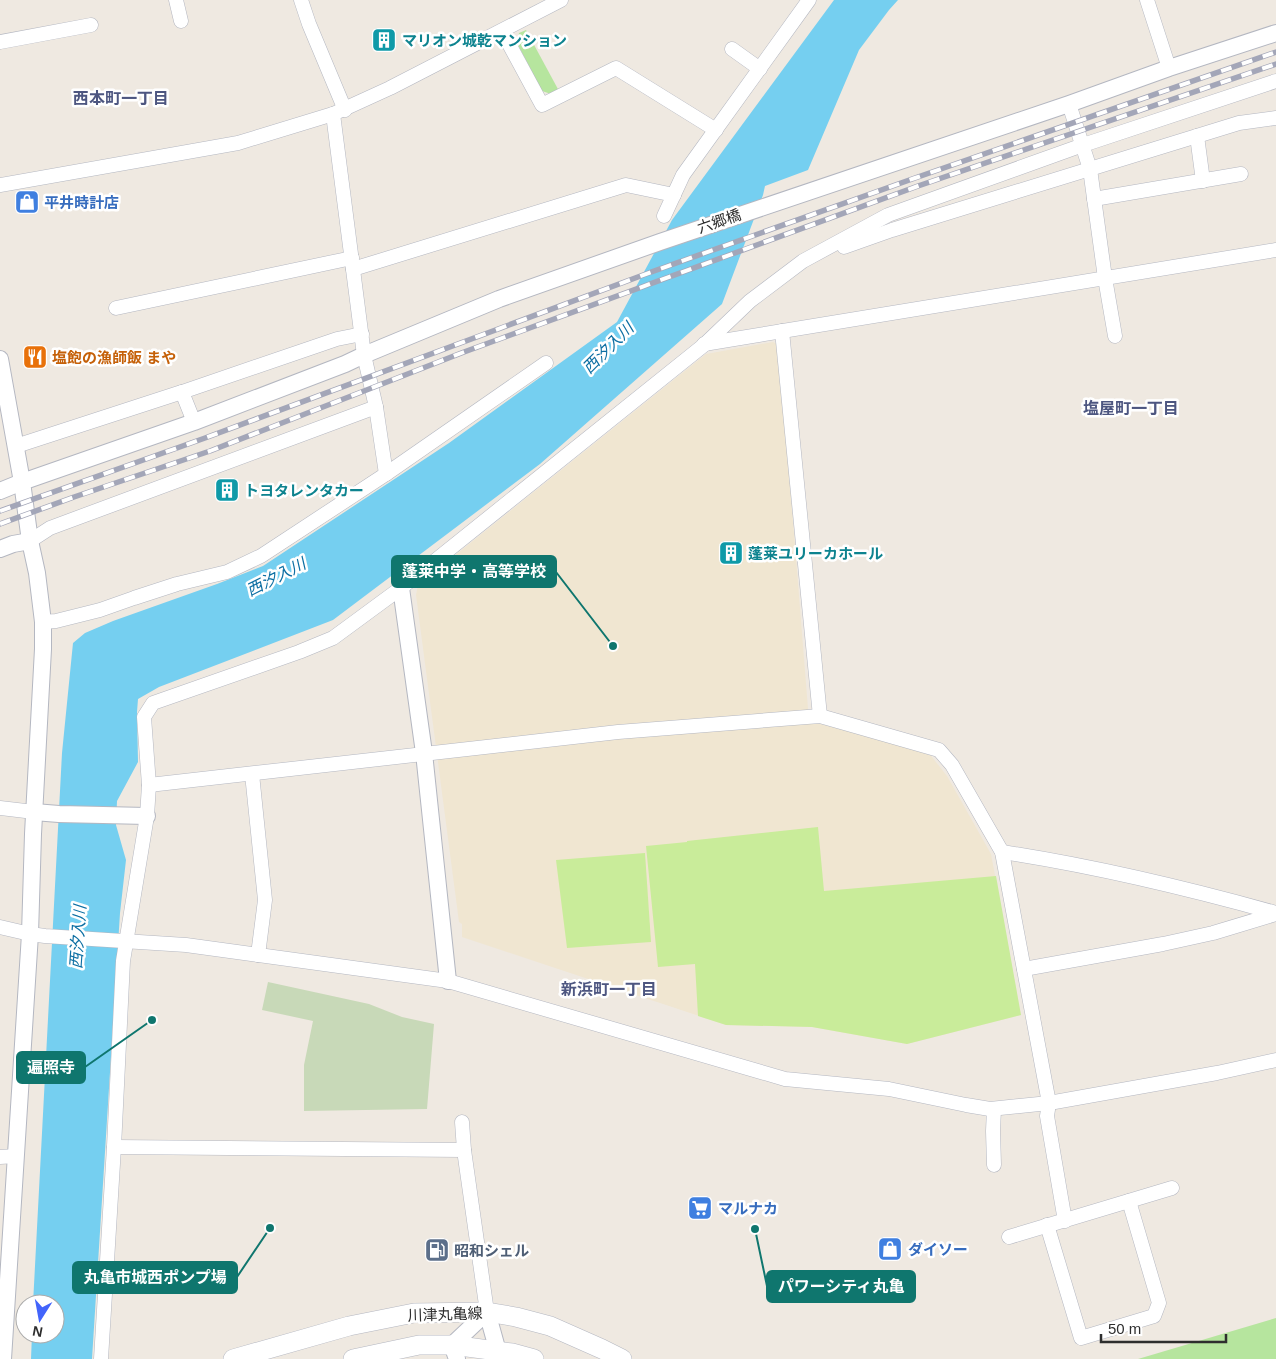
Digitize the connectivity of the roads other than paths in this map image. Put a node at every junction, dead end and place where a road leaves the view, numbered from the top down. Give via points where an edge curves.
1 (176, 0) edge
2 (301, 0) edge
3 (561, 0) edge
4 (809, 0) edge
5 (1147, 0) edge
6 (180, 21) dead end
7 (91, 25) dead end
8 (502, 31) junction
9 (1276, 34) edge
10 (0, 42) edge
11 (732, 49) dead end
12 (1169, 68) junction
13 (760, 69) junction
14 (1276, 81) edge
15 (1069, 104) junction
16 (339, 112) junction
17 (1276, 118) edge
18 (716, 130) junction
19 (1197, 136) junction
20 (1083, 145) junction
21 (1090, 169) junction
22 (1241, 174) dead end
23 (1203, 180) junction
24 (0, 185) edge
25 (674, 195) junction
26 (1094, 199) junction
27 (664, 216) dead end
28 (1276, 250) edge
29 (803, 261) junction
30 (352, 264) junction
31 (1105, 278) junction
32 (116, 308) dead end
33 (782, 331) junction
34 (362, 334) junction
35 (1115, 336) dead end
36 (704, 344) junction
37 (364, 354) junction
38 (0, 359) edge
39 (546, 362) dead end
40 (182, 392) junction
41 (376, 408) junction
42 (194, 422) junction
43 (16, 446) junction
44 (386, 474) junction
45 (22, 482) junction
46 (0, 491) edge
47 (30, 541) junction
48 (0, 549) edge
49 (401, 588) junction
50 (43, 622) junction
51 (820, 716) junction
52 (424, 753) junction
53 (252, 774) junction
54 (148, 785) junction
55 (0, 808) edge
56 (34, 812) junction
57 (147, 816) junction
58 (1002, 852) junction
59 (1276, 913) edge
60 (0, 927) edge
61 (38, 935) junction
62 (126, 942) junction
63 (258, 955) junction
64 (1024, 970) junction
65 (448, 981) junction
66 (1276, 1060) edge
67 (1049, 1103) junction
68 (994, 1109) junction
69 (462, 1122) dead end
70 (114, 1147) junction
71 (464, 1150) junction
72 (8, 1156) edge
73 (994, 1164) dead end
74 (1172, 1188) dead end
75 (1129, 1202) junction
76 (1065, 1220) junction
77 (1047, 1225) junction
78 (1009, 1237) dead end
79 (4, 1267) edge
80 (487, 1312) junction
81 (454, 1352) edge
82 (499, 1355) edge
83 (375, 1357) edge
84 (3, 1359) edge
85 (101, 1359) edge
86 (234, 1359) edge
87 (353, 1359) edge
88 (534, 1359) edge
89 (622, 1359) edge

1 - 6 street
2 - 16 street
3 - 8 street
4 - 13 street
5 - 12 street
7 - 10 street
8 - 16 street
8 - 18 street via 542,105 616,68
9 - 12 street, 六郷橋
11 - 13 street
12 - 15 street, 六郷橋
13 - 18 street
14 - 20 street
15 - 20 street
15 - 37 street, 六郷橋 via 499,299
16 - 24 street via 238,143
16 - 30 street
17 - 19 street via 1238,123
18 - 25 street via 683,175
19 - 21 street
19 - 23 street
20 - 21 street
20 - 29 street via 888,215
21 - 26 street
21 - 29 street
22 - 23 street
23 - 26 street
25 - 27 street
25 - 30 street via 626,185
26 - 31 street
28 - 31 street
29 - 36 street via 750,301
30 - 32 street
30 - 34 street
31 - 33 street
31 - 35 street
33 - 36 street
33 - 51 street
34 - 37 street
34 - 40 street via 337,339
36 - 49 street
37 - 41 street
37 - 42 street, 六郷橋
38 - 43 street
39 - 44 street
40 - 42 street
40 - 43 street
41 - 44 street
41 - 47 street via 50,528
42 - 45 street, 六郷橋
43 - 45 street
44 - 50 street via 261,556 227,572 177,584 100,610
45 - 46 street, 六郷橋
45 - 47 street
47 - 48 street
47 - 50 street via 38,573
49 - 52 street
49 - 54 street via 333,638 154,703 144,717
50 - 56 street
51 - 52 street via 618,732
51 - 58 street via 939,750 952,764
52 - 53 street
52 - 65 street
53 - 54 street
53 - 63 street via 265,900
54 - 57 street
55 - 56 street
56 - 57 street
56 - 61 street
57 - 62 street
58 - 59 street via 1050,859
58 - 64 street
59 - 64 street via 1213,933
60 - 61 street
61 - 62 street
61 - 72 street
62 - 63 street via 186,945
62 - 70 street
63 - 65 street
64 - 67 street
65 - 68 street via 785,1079 890,1089
66 - 67 street
67 - 68 street
67 - 76 street via 1047,1116
68 - 73 street
69 - 71 street
70 - 71 street
70 - 85 street
71 - 80 street
72 - 79 street
74 - 75 street
75 - 76 street
75 - 77 street via 1159,1303 1154,1316 1081,1338
76 - 77 street
77 - 78 street
79 - 84 street
80 - 81 street
80 - 82 street
80 - 86 main road, 川津丸亀線 via 414,1313 349,1326
80 - 89 main road, 川津丸亀線 via 550,1326
81 - 82 main road, 川津丸亀線
81 - 83 main road, 川津丸亀線 via 419,1345
82 - 88 main road, 川津丸亀線 via 512,1353
83 - 87 main road, 川津丸亀線

